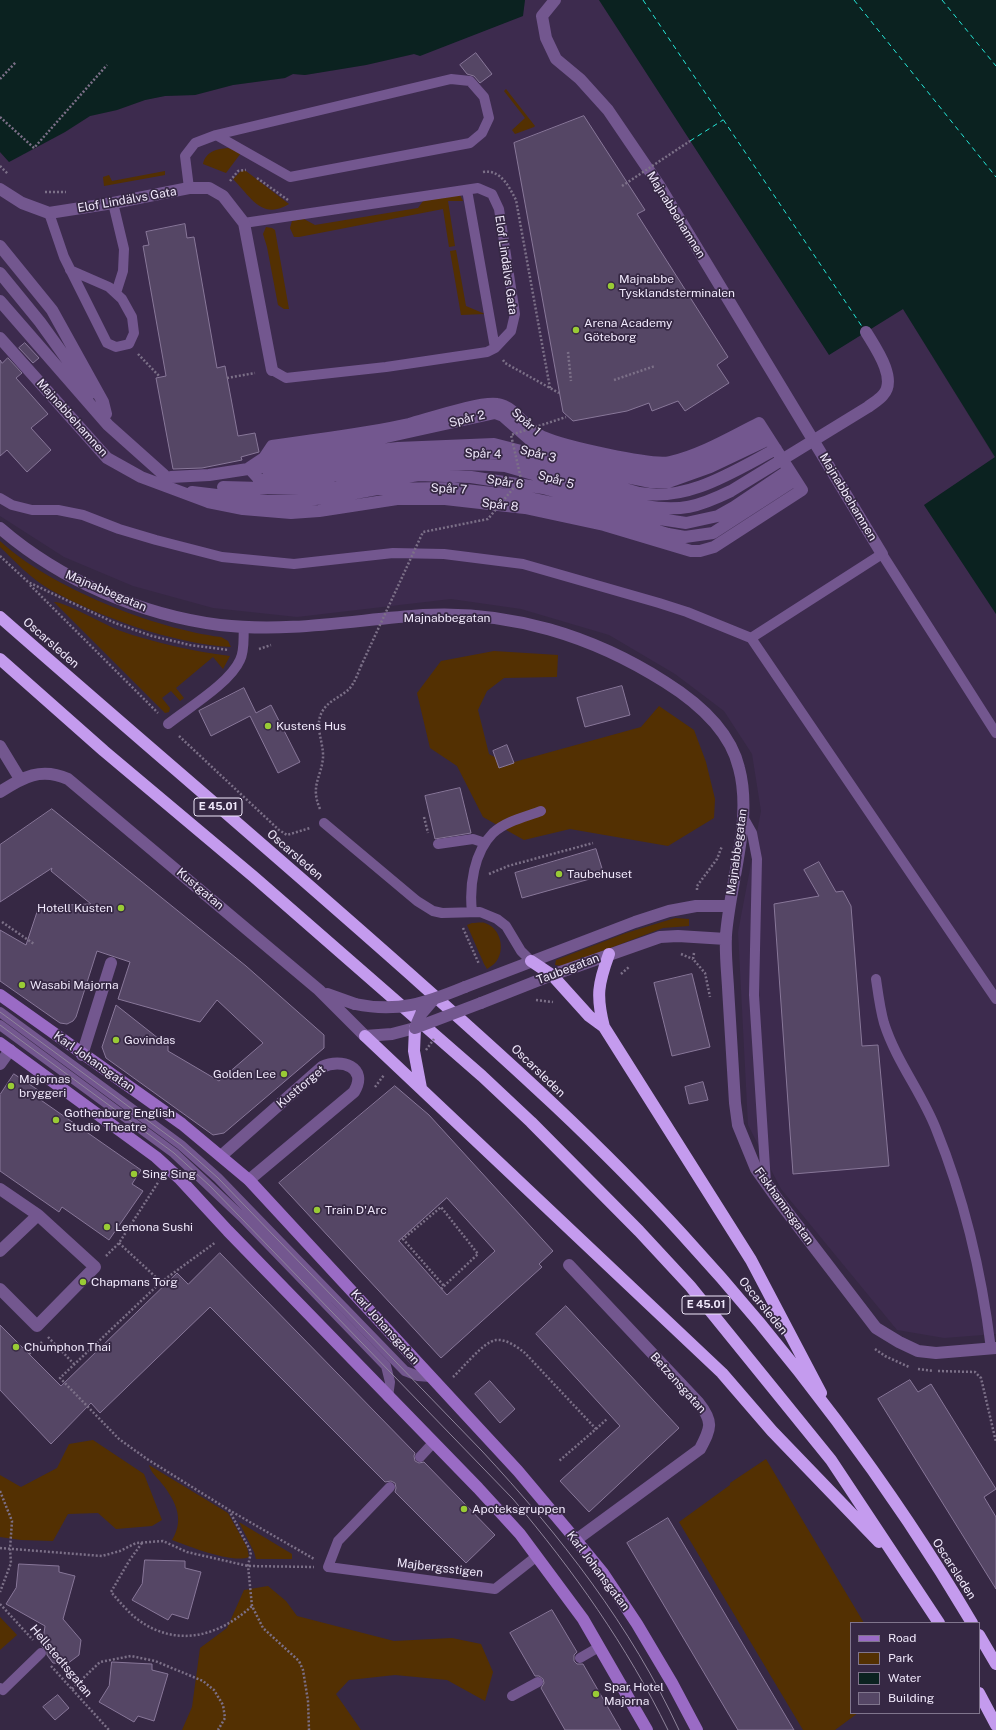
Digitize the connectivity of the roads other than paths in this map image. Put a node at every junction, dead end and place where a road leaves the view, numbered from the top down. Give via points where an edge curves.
1 (555, 0) edge
2 (216, 135) junction
3 (189, 188) junction
4 (0, 190) edge
5 (468, 190) junction
6 (113, 203) junction
7 (49, 213) junction
8 (244, 223) junction
9 (0, 246) edge
10 (70, 270) junction
11 (0, 273) edge
12 (116, 293) junction
13 (0, 301) edge
14 (866, 332) dead end
15 (0, 338) edge
16 (495, 348) junction
17 (272, 370) joint
18 (107, 420) junction
19 (767, 436) junction
20 (815, 440) junction
21 (249, 468) junction
22 (789, 470) junction
23 (178, 491) junction
24 (0, 498) edge
25 (0, 528) edge
26 (882, 554) junction
27 (0, 617) edge
28 (244, 626) junction
29 (751, 638) junction
30 (0, 660) edge
31 (168, 724) dead end
32 (996, 733) edge
33 (0, 746) edge
34 (20, 779) junction
35 (0, 792) edge
36 (541, 811) dead end
37 (743, 817) junction
38 (324, 823) road end
39 (485, 842) junction
40 (438, 844) dead end
41 (729, 906) junction
42 (472, 912) junction
43 (726, 939) junction
44 (609, 954) junction
45 (531, 961) junction
46 (111, 964) dead end
47 (552, 975) junction
48 (876, 978) dead end
49 (319, 990) junction
50 (0, 995) edge
51 (996, 999) edge
52 (433, 1000) junction
53 (0, 1012) edge
54 (0, 1025) edge
55 (604, 1027) junction
56 (415, 1028) junction
57 (365, 1036) junction
58 (5, 1047) edge
59 (82, 1055) junction
60 (0, 1064) edge
61 (421, 1088) junction
62 (221, 1156) junction
63 (249, 1180) junction
64 (766, 1183) junction
65 (0, 1189) edge
66 (38, 1215) junction
67 (0, 1252) edge
68 (569, 1265) dead end
69 (0, 1289) edge
70 (994, 1348) edge
71 (430, 1377) junction
72 (388, 1397) junction
73 (834, 1418) junction
74 (433, 1443) junction
75 (420, 1457) dead end
76 (390, 1487) dead end
77 (576, 1540) junction
78 (537, 1556) junction
79 (899, 1561) junction
80 (938, 1622) edge
81 (971, 1622) edge
82 (980, 1638) edge
83 (600, 1647) junction
84 (41, 1653) road end
85 (580, 1658) dead end
86 (996, 1664) edge
87 (538, 1682) dead end
88 (1, 1692) edge
89 (512, 1696) dead end
90 (980, 1696) edge
91 (996, 1725) edge
92 (647, 1730) edge
93 (697, 1730) edge

1 - 20 street, Majnabbehamnen via 542,16 546,38 556,59 580,79 608,110 659,185
2 - 2 lane via 451,79 470,81 484,97 489,118 482,133 470,143 290,177
2 - 3 lane via 195,143 185,156
3 - 6 street, Elof Lindälvs Gata
3 - 8 street, Elof Lindälvs Gata via 209,188 223,196
4 - 7 street, Elof Lindälvs Gata via 22,203
5 - 8 lane, Elof Lindälvs Gata
5 - 16 lane
5 - 16 lane, Elof Lindälvs Gata via 478,188 492,194 499,209 515,314 511,332
6 - 7 street, Elof Lindälvs Gata
6 - 12 lane via 124,249 123,271
7 - 10 lane
8 - 17 street, Elof Lindälvs Gata
9 - 18 street via 52,310 104,402
10 - 12 lane via 110,287
10 - 12 lane via 107,343 116,347 129,344 134,333 132,317
11 - 18 street, Majnabbehamnen via 40,322
13 - 18 street, Majnabbehamnen
14 - 20 street, Majnabbehamnen via 884,363 888,382 884,394
15 - 23 street, Majnabbehamnen via 108,458 141,477
16 - 17 lane, Elof Lindälvs Gata via 487,352 386,367 286,378
18 - 21 street, Majnabbehamnen via 167,476 209,475
19 - 21 street, Spår 4 via 713,481 690,490 665,495 639,493 500,453 401,457 263,473
19 - 21 street, Spår 2 via 670,471 644,471 536,445 503,416 495,413 350,445 276,455
19 - 22 street
20 - 22 street, Majnabbehamnen
20 - 26 street, Majnabbehamnen
21 - 22 street, Spår 5 via 259,479 272,481 414,466 486,464 505,466 644,506 663,509 691,508
22 - 23 street, Spår 7 via 713,533 685,537 525,497 449,488 377,489 297,501
22 - 23 street, Spår 8 via 802,490 714,547 700,551 676,547 604,525 525,508 487,503 445,499 397,499 291,513 243,509 208,502
24 - 29 lane via 12,505 32,510 58,510 83,515 148,538 222,557 294,564 393,553 429,554 523,564 659,602
25 - 28 street, Majnabbegatan via 59,571 111,596 170,615
26 - 29 lane
26 - 32 lane
27 - 73 highway, Oscarsleden / E 45.01 via 377,945 498,1052 564,1115 717,1272
28 - 31 lane via 243,651 230,676
28 - 37 street, Majnabbegatan via 260,629 291,628 426,615 492,617 540,626 582,639 650,673 679,691 713,720 739,766
29 - 51 lane
30 - 79 highway, E 45.01 via 482,1076 639,1231 694,1292 831,1460
33 - 34 street
34 - 35 street, Kustgatan
34 - 49 street, Kustgatan via 41,774 57,774 68,779
36 - 39 lane via 506,825
37 - 41 street, Majnabbegatan
37 - 64 lane via 752,833 757,859 754,996
38 - 42 lane, Taubegatan via 417,901 433,911
39 - 40 lane via 473,840
39 - 42 lane via 472,881
41 - 43 street, Majnabbegatan
41 - 45 street, Taubegatan via 696,906 670,911
42 - 45 lane, Taubegatan via 488,914 506,926 521,952
43 - 44 street, Taubegatan via 678,936 660,938
43 - 64 street, Fiskhamnsgatan via 737,1118 745,1146
44 - 47 street, Taubegatan
44 - 55 highway via 598,990 599,1010
45 - 47 highway
45 - 52 street, Taubegatan, bridge
46 - 59 street
47 - 55 highway via 589,1016
47 - 56 street, Taubegatan, bridge
48 - 70 lane via 884,1023 897,1053 924,1100 952,1173
49 - 52 street, Taubegatan, bridge via 376,1009 397,1008
49 - 57 street, Kustgatan
50 - 59 street, Karl Johansgatan
52 - 56 street, Taubegatan, bridge via 421,1014
53 - 71 lane via 181,1145 254,1214 404,1371
54 - 72 lane via 174,1153 210,1186 386,1366 390,1382
55 - 73 highway via 751,1260
56 - 57 street, Taubegatan
56 - 61 highway via 415,1062
57 - 61 highway
58 - 60 street
58 - 72 street via 168,1167
59 - 62 street, Karl Johansgatan via 182,1124
61 - 79 highway via 722,1373 772,1431
62 - 63 street, Karl Johansgatan
62 - 63 street, Kusttorget via 322,1067 339,1062 348,1064 354,1070 358,1081 354,1092
63 - 71 street, Karl Johansgatan
64 - 70 street, Fiskhamnsgatan via 876,1328 918,1351 936,1353
65 - 66 street
66 - 67 street
66 - 69 street via 95,1267 37,1326
68 - 77 street, Betzensgatan via 698,1402 707,1414 710,1429 700,1449
71 - 77 street, Karl Johansgatan via 518,1472
72 - 74 street
73 - 81 highway, Oscarsleden / E 45.01 via 888,1494
74 - 75 lane
74 - 78 street via 478,1488
76 - 78 lane, Majbergsstigen via 338,1541 328,1568 495,1589
77 - 93 street, Karl Johansgatan via 603,1573 637,1624
78 - 83 street
79 - 80 highway, E 45.01
82 - 86 highway
83 - 85 lane
83 - 92 street
84 - 88 lane
87 - 89 lane
90 - 91 highway

